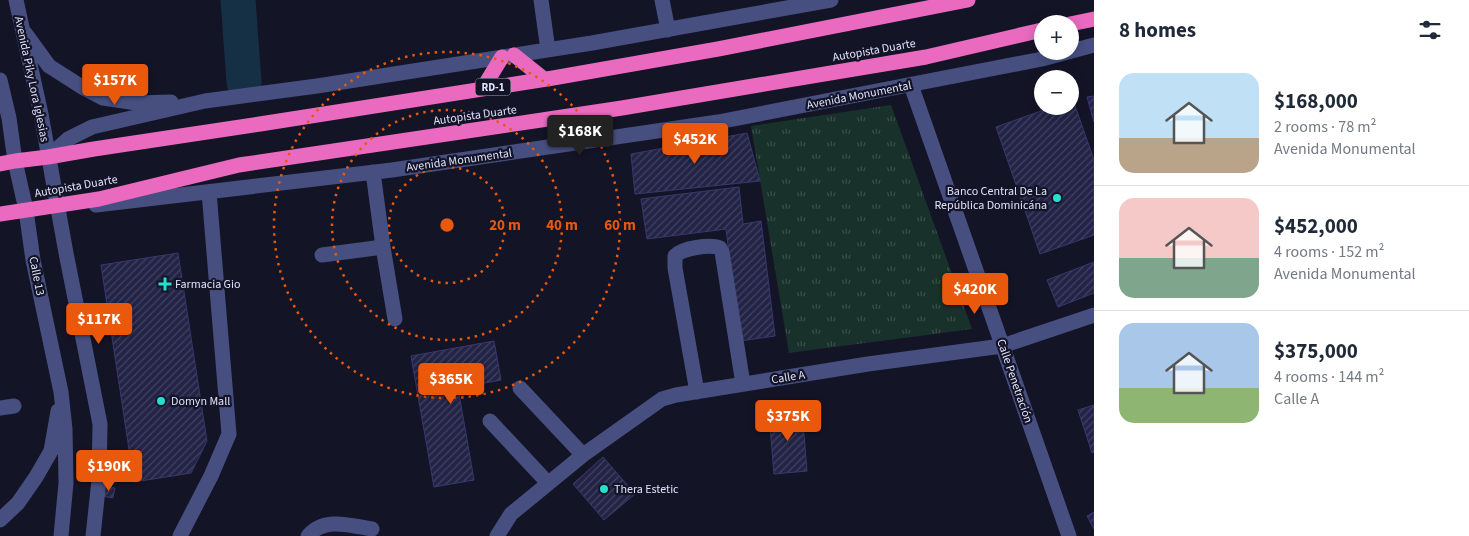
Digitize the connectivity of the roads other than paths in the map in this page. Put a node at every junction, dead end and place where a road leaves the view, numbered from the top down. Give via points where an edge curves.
1 (16, 0) edge
2 (540, 0) edge
3 (662, 0) edge
4 (831, 0) edge
5 (968, 0) edge
6 (1094, 19) edge
7 (1079, 22) edge
8 (22, 28) junction
9 (668, 30) junction
10 (1034, 32) edge
11 (1094, 45) edge
12 (548, 50) junction
13 (508, 56) junction
14 (544, 79) junction
15 (0, 80) edge
16 (911, 85) junction
17 (483, 88) junction
18 (205, 101) junction
19 (48, 157) junction
20 (15, 160) junction
21 (0, 164) edge
22 (373, 172) junction
23 (209, 192) junction
24 (57, 206) junction
25 (26, 210) junction
26 (0, 214) edge
27 (383, 247) junction
28 (322, 255) dead end
29 (1094, 314) edge
30 (396, 319) dead end
31 (1002, 346) junction
32 (743, 384) junction
33 (520, 388) dead end
34 (61, 392) junction
35 (697, 392) junction
36 (490, 421) dead end
37 (583, 455) junction
38 (548, 483) junction
39 (0, 520) edge
40 (372, 529) dead end
41 (61, 536) edge
42 (93, 536) edge
43 (180, 536) edge
44 (308, 536) edge
45 (497, 536) edge
46 (1069, 536) edge

1 - 8 street, Avenida Piky Lora Iglesias
2 - 12 street
3 - 9 street
4 - 9 street
5 - 14 highway, Autopista Duarte / RD-1
6 - 7 highway
8 - 18 street via 50,66 103,98 138,103
8 - 19 street, Avenida Piky Lora Iglesias
9 - 12 street
10 - 24 highway, Autopista Duarte via 926,57 652,103 239,165
11 - 16 street, Avenida Monumental
12 - 13 street
13 - 14 highway
13 - 17 highway
13 - 18 street
14 - 17 highway, Autopista Duarte / RD-1
15 - 20 street
16 - 22 street, Avenida Monumental via 718,122
16 - 31 street, Calle Penetración
17 - 19 highway, Autopista Duarte / RD-1
18 - 19 street via 92,127 68,139
19 - 20 highway, Autopista Duarte / RD-1
19 - 24 street, Avenida Piky Lora Iglesias
20 - 21 highway, Autopista Duarte / RD-1
20 - 25 street, Calle 13
22 - 23 street, Avenida Monumental
22 - 27 street
23 - 24 street, Avenida Monumental
23 - 43 street via 229,434
24 - 25 highway, Autopista Duarte
24 - 42 street, Avenida Piky Lora Iglesias via 100,424
25 - 26 highway, Autopista Duarte
25 - 34 street, Calle 13 via 33,260
27 - 28 street
27 - 30 street
29 - 31 street, Calle A
31 - 32 street, Calle A
31 - 46 street, Calle Penetración
32 - 35 street, Calle A
32 - 35 street via 722,252 720,248 709,246 679,252 674,262
33 - 37 street
34 - 39 street via 51,451 18,503
34 - 41 street, Calle 13 via 66,482
35 - 37 street, Calle A via 662,399
36 - 38 street
37 - 38 street, Calle A
38 - 45 street, Calle A via 511,514
40 - 44 street via 324,524

